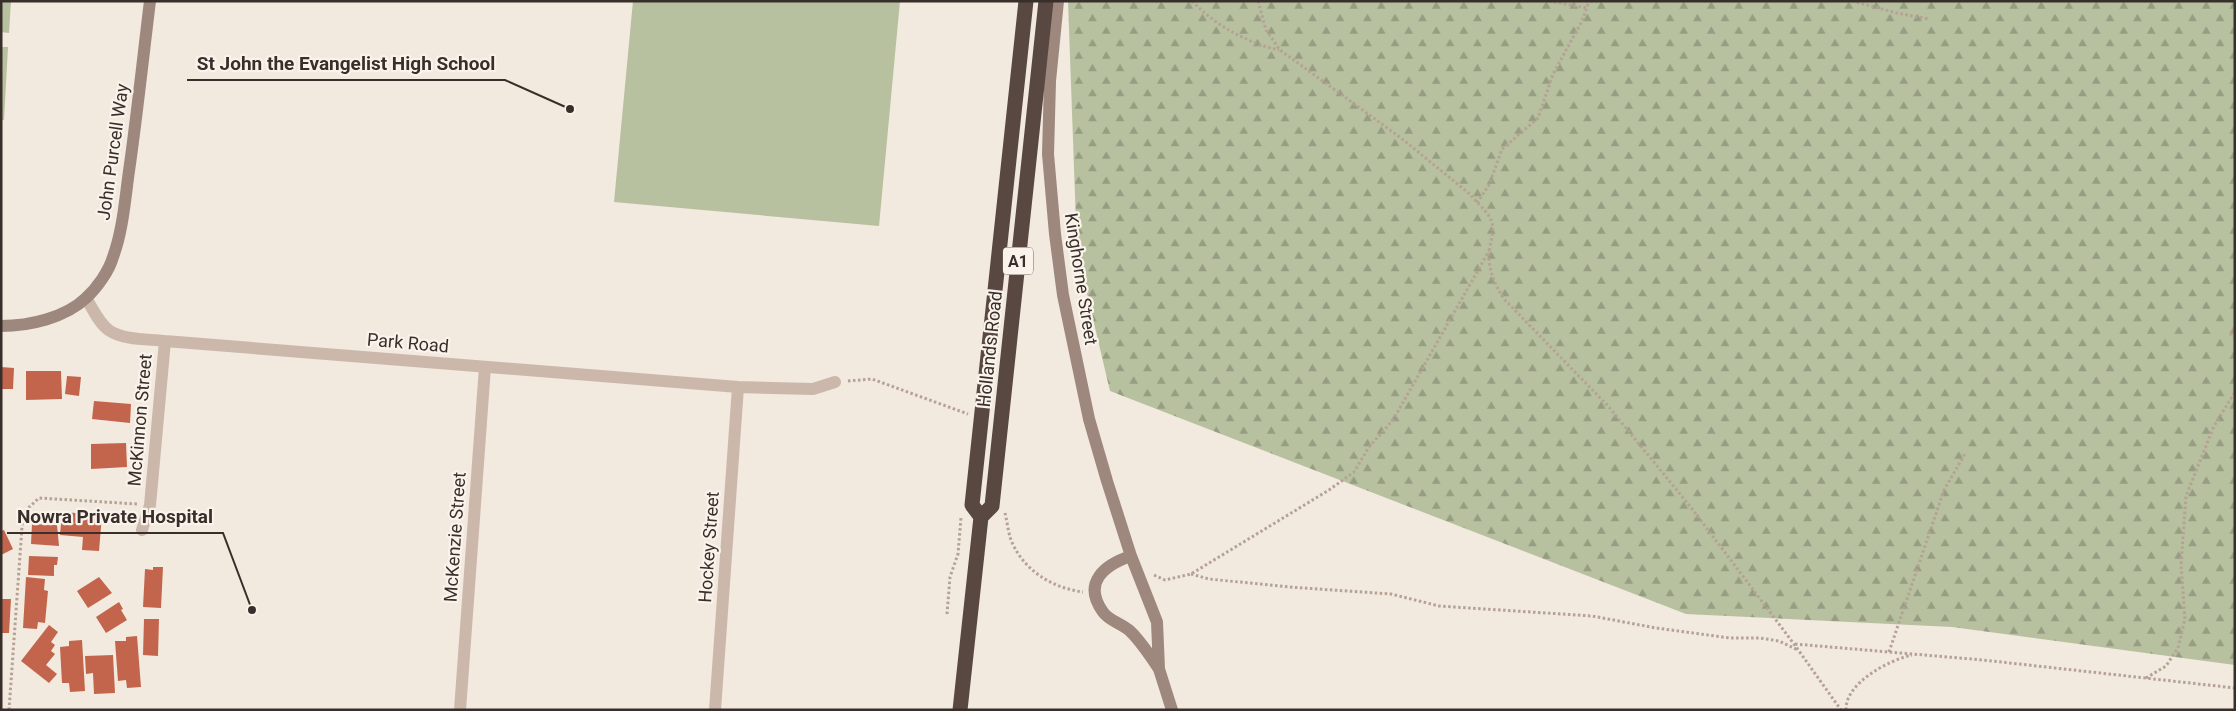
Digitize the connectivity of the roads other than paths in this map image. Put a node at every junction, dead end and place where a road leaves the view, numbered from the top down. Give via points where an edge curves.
1 (150, 1) edge
2 (1026, 1) edge
3 (1046, 1) edge
4 (1058, 1) edge
5 (86, 298) junction
6 (1, 326) edge
7 (165, 341) junction
8 (485, 367) junction
9 (835, 382) road end
10 (738, 387) junction
11 (981, 517) junction
12 (142, 530) dead end
13 (1131, 556) junction
14 (1159, 669) junction
15 (460, 710) edge
16 (715, 710) edge
17 (960, 710) edge
18 (1172, 710) edge

1 - 5 main road, John Purcell Way via 118,240 113,259
2 - 11 highway, Hollands Road / A1 via 972,506
3 - 11 highway, Hollands Road / A1 via 992,506
4 - 13 main road, Kinghorne Street via 1050,81 1048,154 1054,234 1089,420
5 - 6 main road via 60,314 42,320
5 - 7 street, Park Road via 109,330 120,335
7 - 8 street, Park Road
7 - 12 street, McKinnon Street via 150,505
8 - 10 street, Park Road
8 - 15 street, McKenzie Street
9 - 10 street, Park Road via 813,389
10 - 16 street, Hockey Street
11 - 17 highway, Hollands Road / A1
13 - 14 main road, Kinghorne Street via 1157,622
13 - 14 main road, Kinghorne Street via 1103,570 1094,593 1103,613 1131,632
14 - 18 main road, Kinghorne Street

